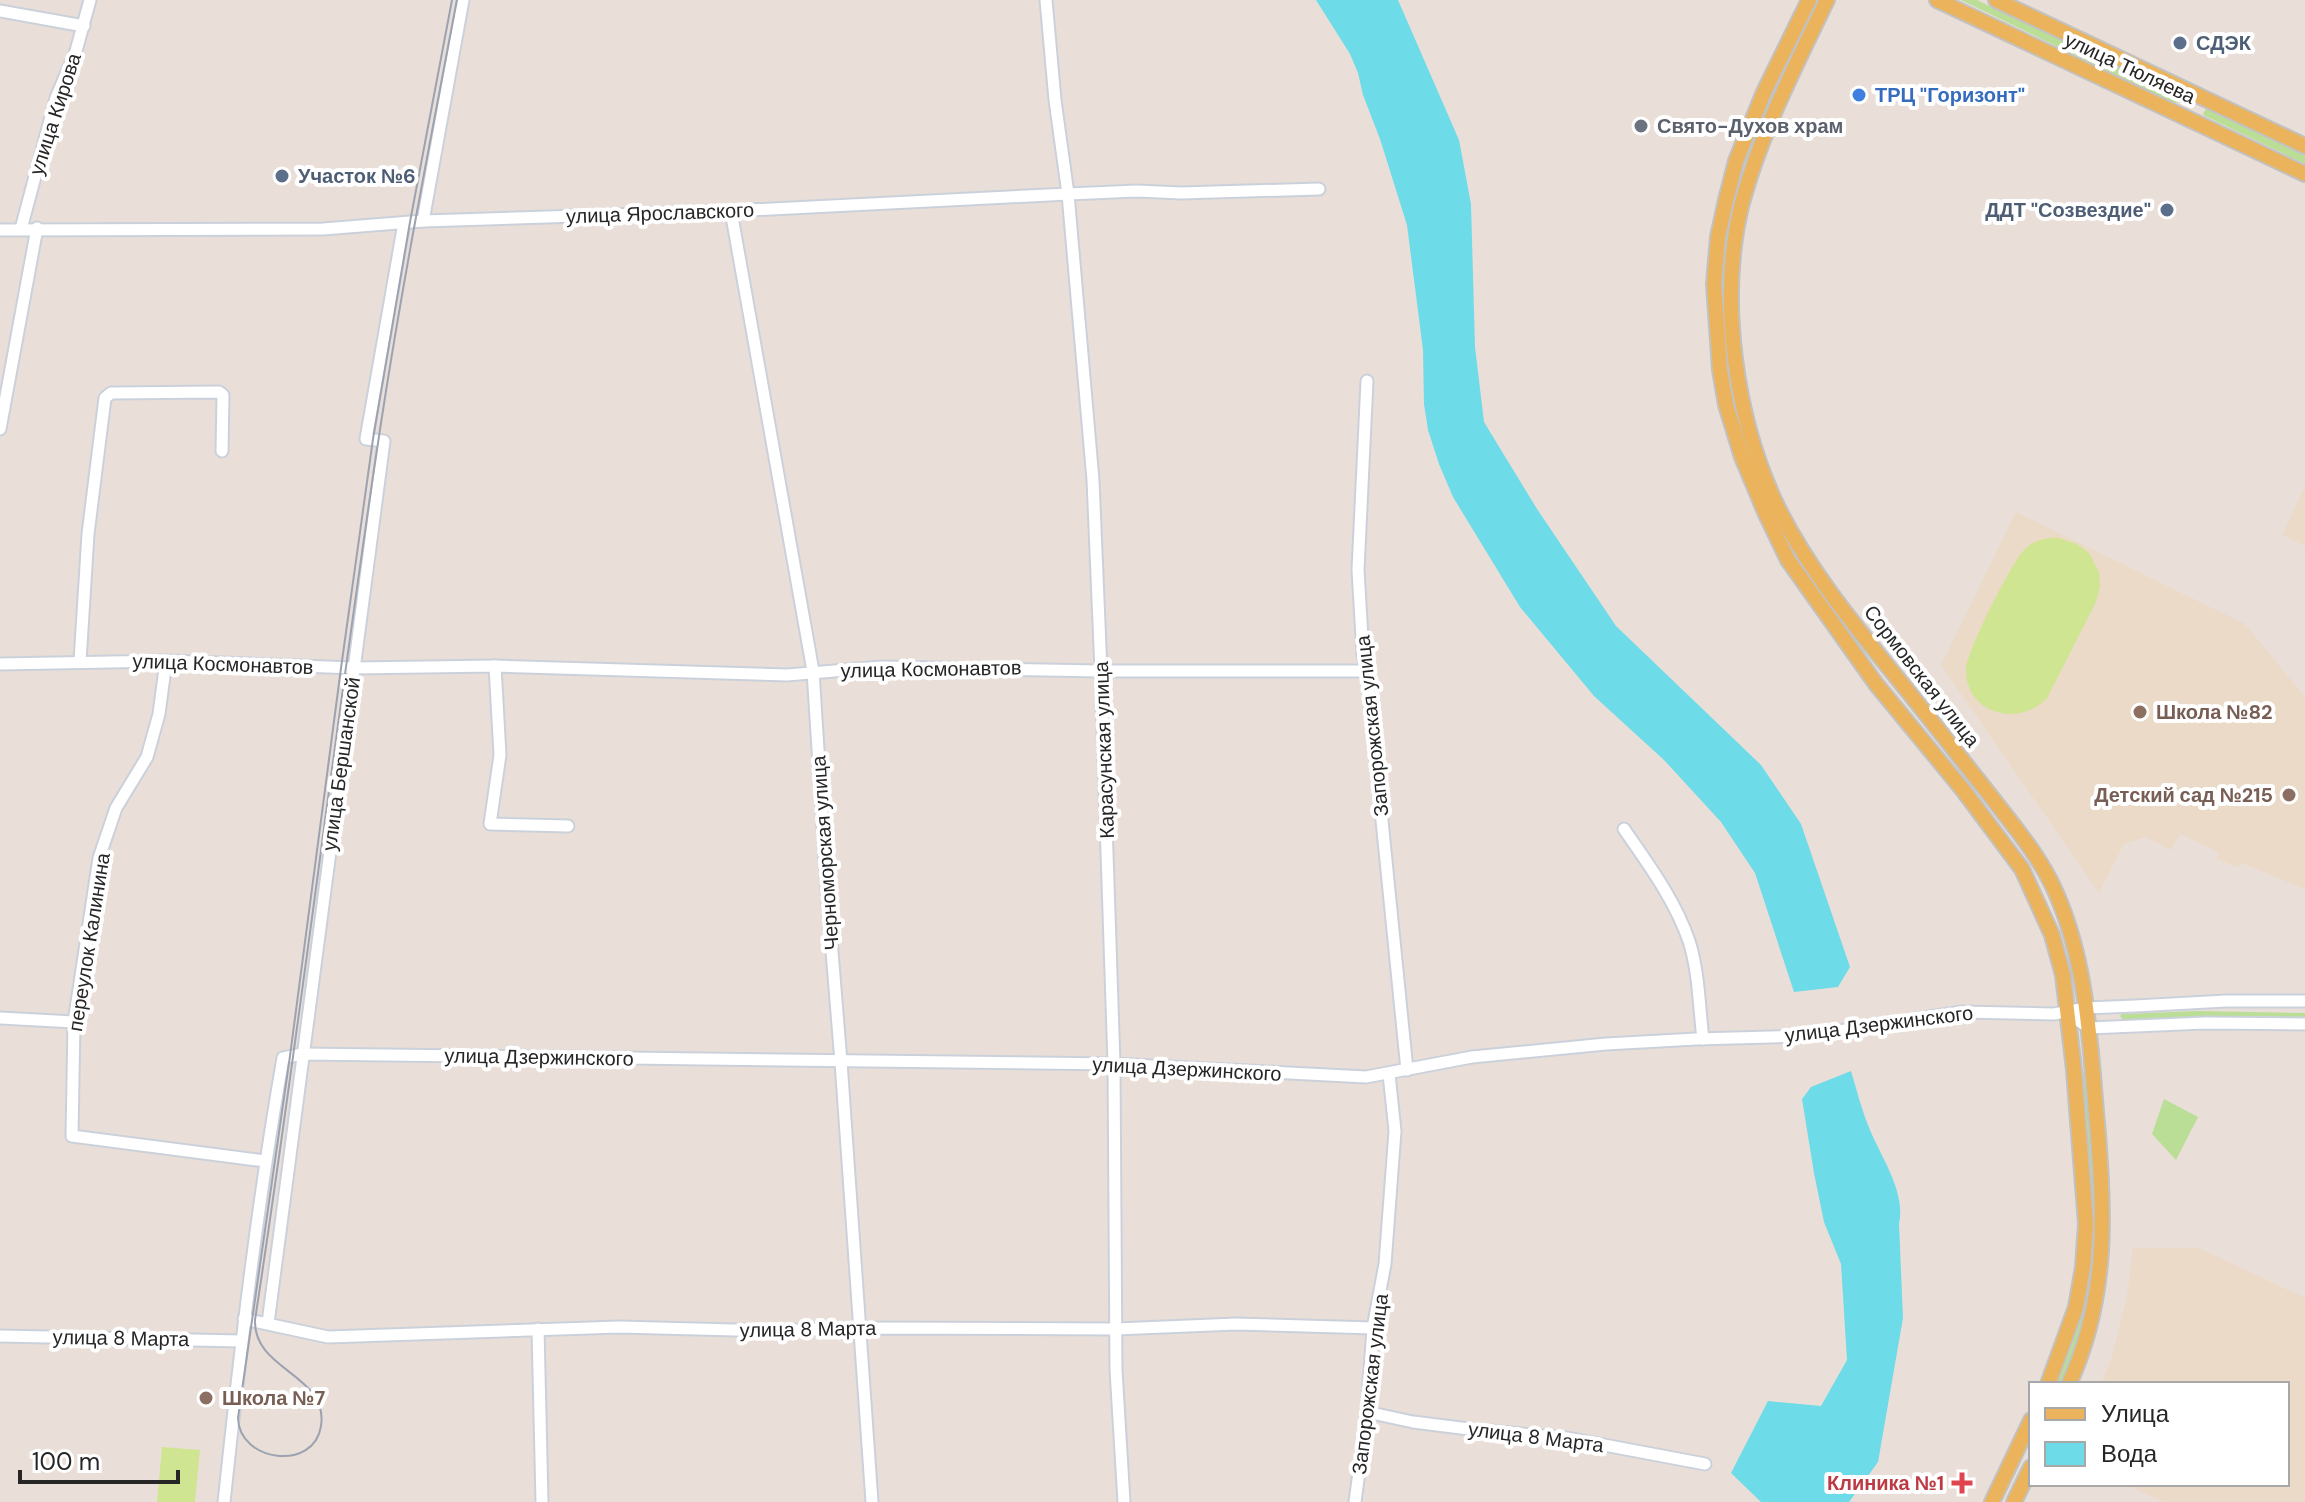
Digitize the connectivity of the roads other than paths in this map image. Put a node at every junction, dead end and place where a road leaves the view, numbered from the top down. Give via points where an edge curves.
1 (90, 0) edge
2 (463, 0) edge
3 (1046, 0) edge
4 (1809, 0) edge
5 (1827, 0) edge
6 (1937, 0) edge
7 (1996, 0) edge
8 (0, 11) edge
9 (84, 26) junction
10 (2305, 146) edge
11 (2305, 174) edge
12 (1319, 189) dead end
13 (1068, 194) junction
14 (731, 211) junction
15 (423, 221) junction
16 (404, 223) junction
17 (37, 228) junction
18 (21, 229) junction
19 (0, 230) edge
20 (1367, 381) dead end
21 (0, 429) edge
22 (222, 451) dead end
23 (1801, 547) junction
24 (1786, 555) junction
25 (80, 661) junction
26 (166, 661) junction
27 (0, 664) edge
28 (495, 666) junction
29 (354, 668) junction
30 (813, 671) junction
31 (1101, 671) junction
32 (1367, 671) junction
33 (568, 826) dead end
34 (1624, 829) dead end
35 (2305, 1001) edge
36 (2086, 1008) junction
37 (2067, 1013) junction
38 (0, 1018) edge
39 (74, 1022) junction
40 (2305, 1024) edge
41 (2089, 1028) junction
42 (1703, 1039) junction
43 (302, 1054) junction
44 (841, 1062) junction
45 (1114, 1064) junction
46 (1407, 1070) junction
47 (1389, 1074) junction
48 (265, 1161) junction
49 (244, 1319) junction
50 (268, 1323) junction
51 (860, 1328) junction
52 (1373, 1328) junction
53 (538, 1329) junction
54 (1116, 1329) junction
55 (0, 1336) edge
56 (241, 1341) junction
57 (2049, 1382) edge
58 (2070, 1382) edge
59 (1367, 1412) junction
60 (2029, 1424) edge
61 (2011, 1462) junction
62 (1705, 1464) dead end
63 (2029, 1469) edge
64 (2029, 1471) edge
65 (224, 1502) edge
66 (542, 1502) edge
67 (872, 1502) edge
68 (1124, 1502) edge
69 (1355, 1502) edge
70 (1992, 1502) edge
71 (2014, 1502) edge

1 - 9 street, улица Кирова
2 - 15 street
3 - 13 street, Карасунская улица
4 - 24 main road, Сормовская улица via 1736,161 1718,237 1714,284 1726,405 1742,457
5 - 23 main road, Сормовская улица via 1760,146 1742,204 1731,290 1734,349 1754,448
6 - 11 main road, улица Тюляева
7 - 10 main road, улица Тюляева
8 - 9 street
9 - 18 street, улица Кирова via 56,98
12 - 13 street, улица Ярославского
13 - 14 street, улица Ярославского
13 - 31 street, Карасунская улица via 1093,480
14 - 15 street, улица Ярославского
14 - 30 street, Черноморская улица
15 - 16 street, улица Ярославского
16 - 17 street, улица Ярославского via 323,229
16 - 29 street, улица Бершанской via 366,439 384,441
17 - 18 street, улица Ярославского
17 - 21 street
18 - 19 street, улица Ярославского
20 - 32 street, Запорожская улица via 1358,570
22 - 25 street via 219,392 111,393 105,398 88,534
23 - 24 main road
23 - 36 main road, Сормовская улица via 1869,643 2034,852 2070,931
24 - 37 main road, Сормовская улица via 1876,684 2022,869 2052,935
25 - 26 street, улица Космонавтов
25 - 27 street, улица Космонавтов
26 - 29 street, улица Космонавтов
26 - 39 street, переулок Калинина via 147,757 116,808 99,858
28 - 29 street, улица Космонавтов
28 - 30 street, улица Космонавтов via 787,675
28 - 33 street via 500,755 490,824
29 - 43 street, улица Бершанской
30 - 31 street, улица Космонавтов
30 - 44 street, Черноморская улица
31 - 32 street, улица Космонавтов
31 - 45 street, Карасунская улица
32 - 46 street, Запорожская улица
34 - 42 street via 1659,882 1689,943
35 - 36 street, улица Дзержинского
36 - 37 street, улица Дзержинского
36 - 41 main road, Сормовская улица
37 - 41 street
37 - 42 street, улица Дзержинского via 1962,1012 1807,1036
37 - 57 main road, Сормовская улица via 2086,1224 2076,1307
38 - 39 street
39 - 48 street, переулок Калинина via 72,1136
40 - 41 street
41 - 58 main road, Сормовская улица via 2102,1179 2101,1269 2095,1307
42 - 46 street, улица Дзержинского via 1472,1057
43 - 44 street, улица Дзержинского
43 - 48 street via 283,1058
43 - 50 street, улица Бершанской
44 - 45 street, улица Дзержинского
44 - 51 street, Черноморская улица
45 - 47 street, улица Дзержинского
45 - 54 street, Карасунская улица
46 - 47 street, улица Дзержинского
47 - 52 street, Запорожская улица via 1395,1131 1385,1264
48 - 49 street
49 - 50 street, улица 8 Марта
49 - 56 street
50 - 53 street, улица 8 Марта via 328,1337
51 - 53 street, улица 8 Марта
51 - 54 street, улица 8 Марта
51 - 67 street, Черноморская улица
52 - 54 street, улица 8 Марта via 1236,1324
52 - 59 street, Запорожская улица
53 - 66 street
54 - 68 street, Карасунская улица
55 - 56 street, улица 8 Марта
56 - 65 street
59 - 62 street, улица 8 Марта via 1465,1429 1567,1438
59 - 69 street, Запорожская улица
60 - 61 main road
61 - 63 main road
61 - 70 main road
64 - 71 main road

